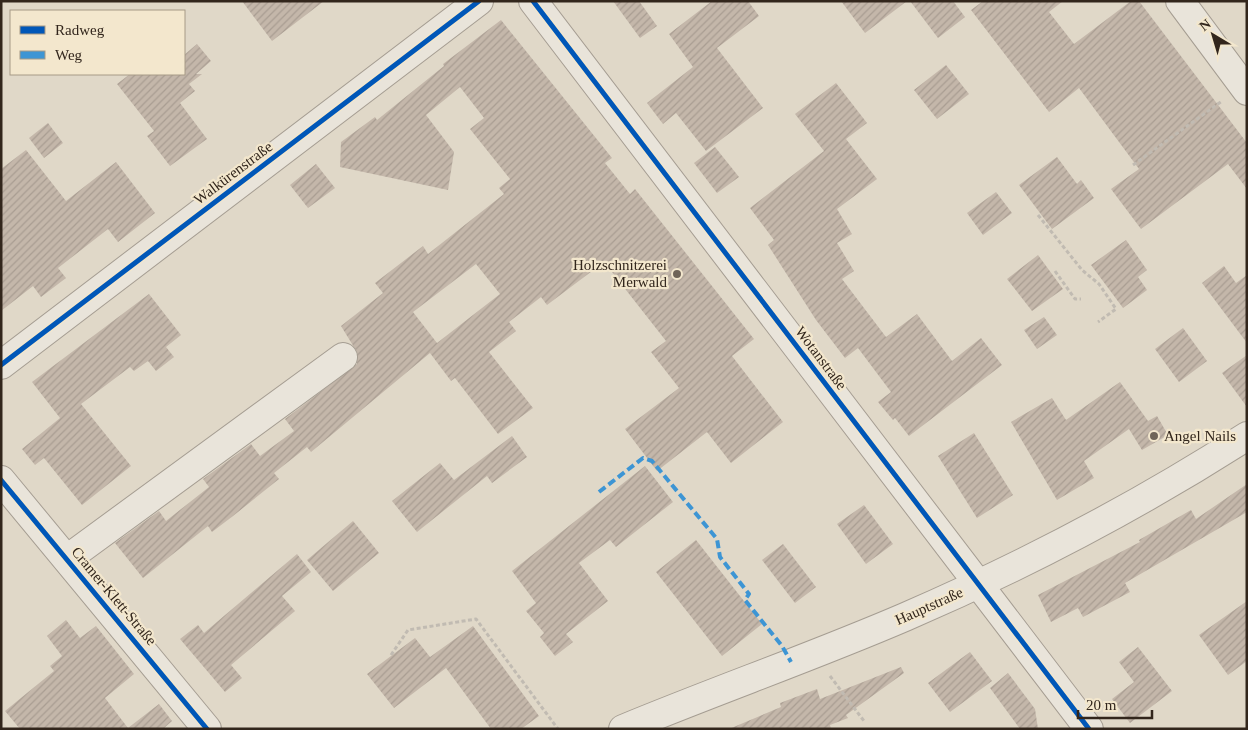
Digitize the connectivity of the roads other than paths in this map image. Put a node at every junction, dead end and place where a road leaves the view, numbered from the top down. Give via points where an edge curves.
1 (479, 1) edge
2 (533, 1) edge
3 (1180, 1) edge
4 (1235, 95) edge
5 (343, 357) dead end
6 (1, 365) edge
7 (1247, 436) edge
8 (1, 480) edge
9 (67, 559) junction
10 (977, 585) junction
11 (207, 729) edge
12 (623, 729) edge
13 (1089, 729) edge

1 - 6 street, Walkürenstraße
2 - 10 street, Wotanstraße
3 - 4 street
5 - 9 street
7 - 10 street, Hauptstraße via 1126,508
8 - 9 street, Cramer-Klett-Straße
9 - 11 street, Cramer-Klett-Straße
10 - 12 street, Hauptstraße via 903,618
10 - 13 street, Wotanstraße

